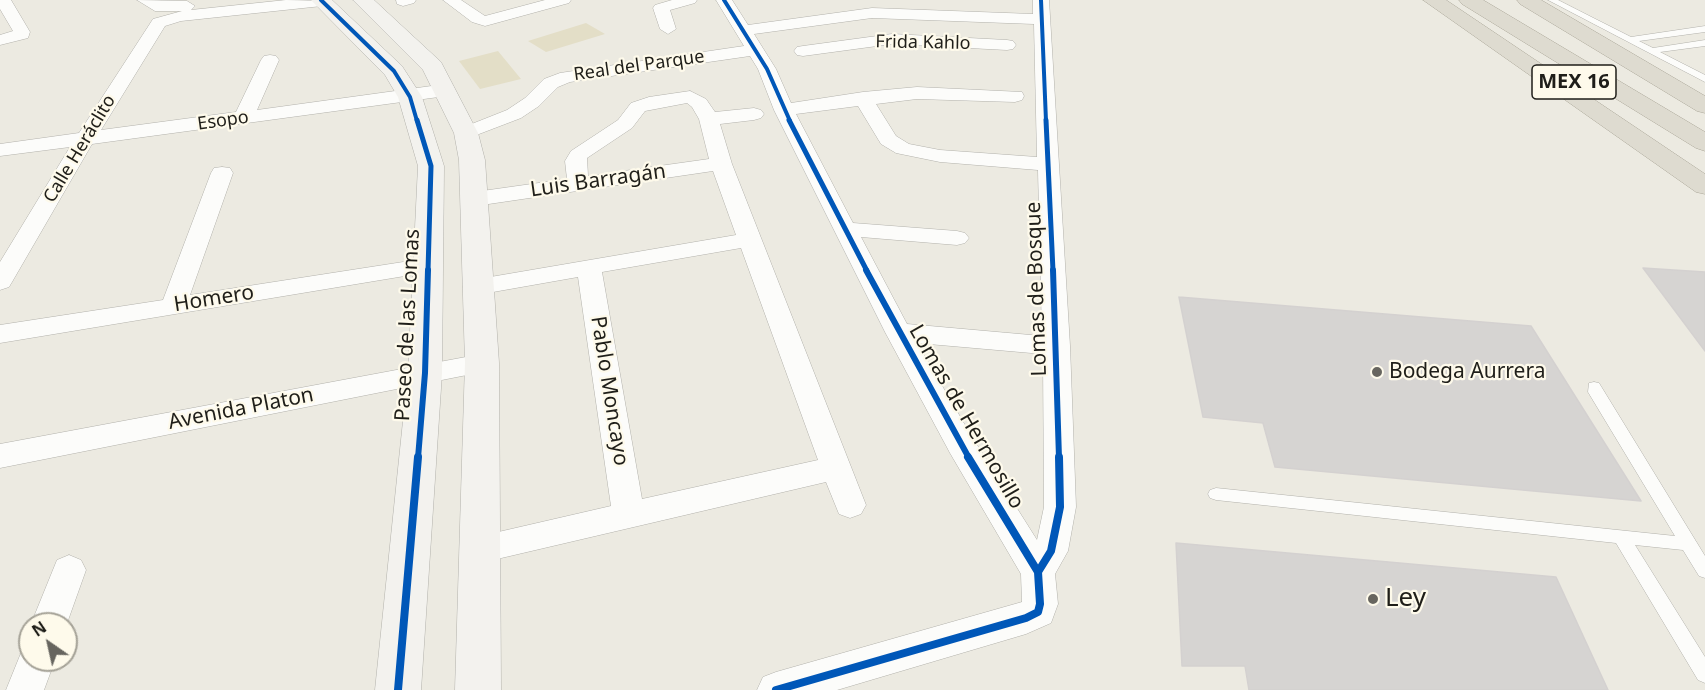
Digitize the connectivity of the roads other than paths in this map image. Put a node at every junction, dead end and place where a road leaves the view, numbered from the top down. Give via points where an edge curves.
1 (3, 0) edge
2 (145, 0) edge
3 (364, 0) edge
4 (451, 0) edge
5 (563, 0) edge
6 (689, 0) edge
7 (724, 0) edge
8 (868, 0) edge
9 (1433, 0) edge
10 (1443, 0) edge
11 (1468, 0) edge
12 (225, 2) dead end
13 (325, 3) edge
14 (1540, 3) edge
15 (844, 7) edge
16 (940, 7) edge
17 (1042, 10) edge
18 (887, 13) junction
19 (6, 20) edge
20 (668, 29) dead end
21 (1705, 29) edge
22 (892, 39) junction
23 (0, 40) edge
24 (750, 40) junction
25 (1630, 40) junction
26 (1705, 43) edge
27 (1007, 45) dead end
28 (803, 51) dead end
29 (1653, 51) junction
30 (270, 60) dead end
31 (1705, 79) edge
32 (446, 90) junction
33 (1705, 91) edge
34 (410, 96) junction
35 (1016, 96) dead end
36 (863, 98) junction
37 (1705, 106) edge
38 (784, 110) junction
39 (754, 114) dead end
40 (243, 118) junction
41 (709, 119) junction
42 (466, 133) junction
43 (85, 140) junction
44 (1705, 143) edge
45 (0, 150) edge
46 (721, 164) junction
47 (1049, 164) junction
48 (1705, 166) edge
49 (222, 173) dead end
50 (578, 184) junction
51 (1705, 186) edge
52 (475, 199) junction
53 (847, 229) junction
54 (957, 238) dead end
55 (751, 239) junction
56 (429, 265) junction
57 (589, 267) junction
58 (0, 282) edge
59 (476, 286) junction
60 (173, 306) junction
61 (898, 332) junction
62 (0, 334) edge
63 (1056, 346) junction
64 (482, 363) junction
65 (425, 373) junction
66 (1594, 387) dead end
67 (0, 456) edge
68 (834, 468) junction
69 (1216, 494) dead end
70 (850, 505) dead end
71 (629, 515) junction
72 (1621, 537) junction
73 (1688, 544) junction
74 (480, 549) junction
75 (69, 570) dead end
76 (1705, 571) edge
77 (1038, 572) junction
78 (53, 612) edge
79 (32, 672) edge
80 (1705, 674) edge
81 (25, 690) edge
82 (398, 690) edge
83 (478, 690) edge
84 (776, 690) edge

1 - 19 street
2 - 12 street via 165,7
3 - 13 street
3 - 32 street via 422,54
4 - 5 street via 485,21
6 - 20 street via 661,8
7 - 24 street, Lomas de Hermosillo
8 - 15 street
9 - 51 highway
10 - 48 highway, MEX 16
11 - 44 highway
13 - 34 street, Paseo de las Lomas via 394,71
13 - 43 street, Calle Heráclito via 179,16 159,23
14 - 25 lane
14 - 33 highway
14 - 37 highway, MEX 16 via 1572,29
15 - 18 street, Real del Parque
15 - 24 street, Real del Parque
16 - 17 street, Real del Parque
16 - 18 street, Real del Parque
17 - 47 street, Lomas de Bosque
18 - 22 street
19 - 23 street via 22,34
21 - 25 lane
22 - 27 street, Frida Kahlo
22 - 28 street, Frida Kahlo
24 - 38 street, Lomas de Hermosillo
24 - 42 street, Real del Parque via 566,77 550,83 514,114
25 - 29 lane
26 - 29 lane
29 - 31 lane
30 - 40 street
32 - 34 street, Esopo
32 - 42 street
34 - 40 street, Esopo
34 - 56 street, Paseo de las Lomas via 431,166
35 - 36 street via 917,93
36 - 38 street
36 - 47 street via 888,140 903,149 940,156
38 - 53 street, Lomas de Hermosillo
39 - 41 street
40 - 43 street, Esopo
41 - 46 street
41 - 50 street via 695,98 643,105 625,124 578,155
42 - 52 street
43 - 45 street, Esopo
43 - 58 street, Calle Heráclito
46 - 50 street, Luis Barragán
46 - 55 street
47 - 63 street, Lomas de Bosque
49 - 60 street
50 - 52 street, Luis Barragán
52 - 59 street
53 - 54 street
53 - 61 street, Lomas de Hermosillo
55 - 57 street
55 - 68 street
56 - 60 street, Homero
56 - 65 street, Paseo de las Lomas
57 - 59 street
57 - 71 street, Pablo Moncayo
59 - 64 street
60 - 62 street, Homero
61 - 63 street
61 - 77 street, Lomas de Hermosillo
63 - 77 street, Lomas de Bosque via 1060,507 1051,551
64 - 65 street, Avenida Platon
64 - 74 street
65 - 67 street, Avenida Platon
65 - 82 street, Paseo de las Lomas
66 - 73 lane
68 - 70 street
68 - 71 street
69 - 72 lane
71 - 74 street
72 - 73 lane
72 - 80 lane
73 - 76 lane
74 - 83 street
75 - 78 street
77 - 84 street, Lomas de Hermosillo via 1038,612 1026,618
79 - 81 street

